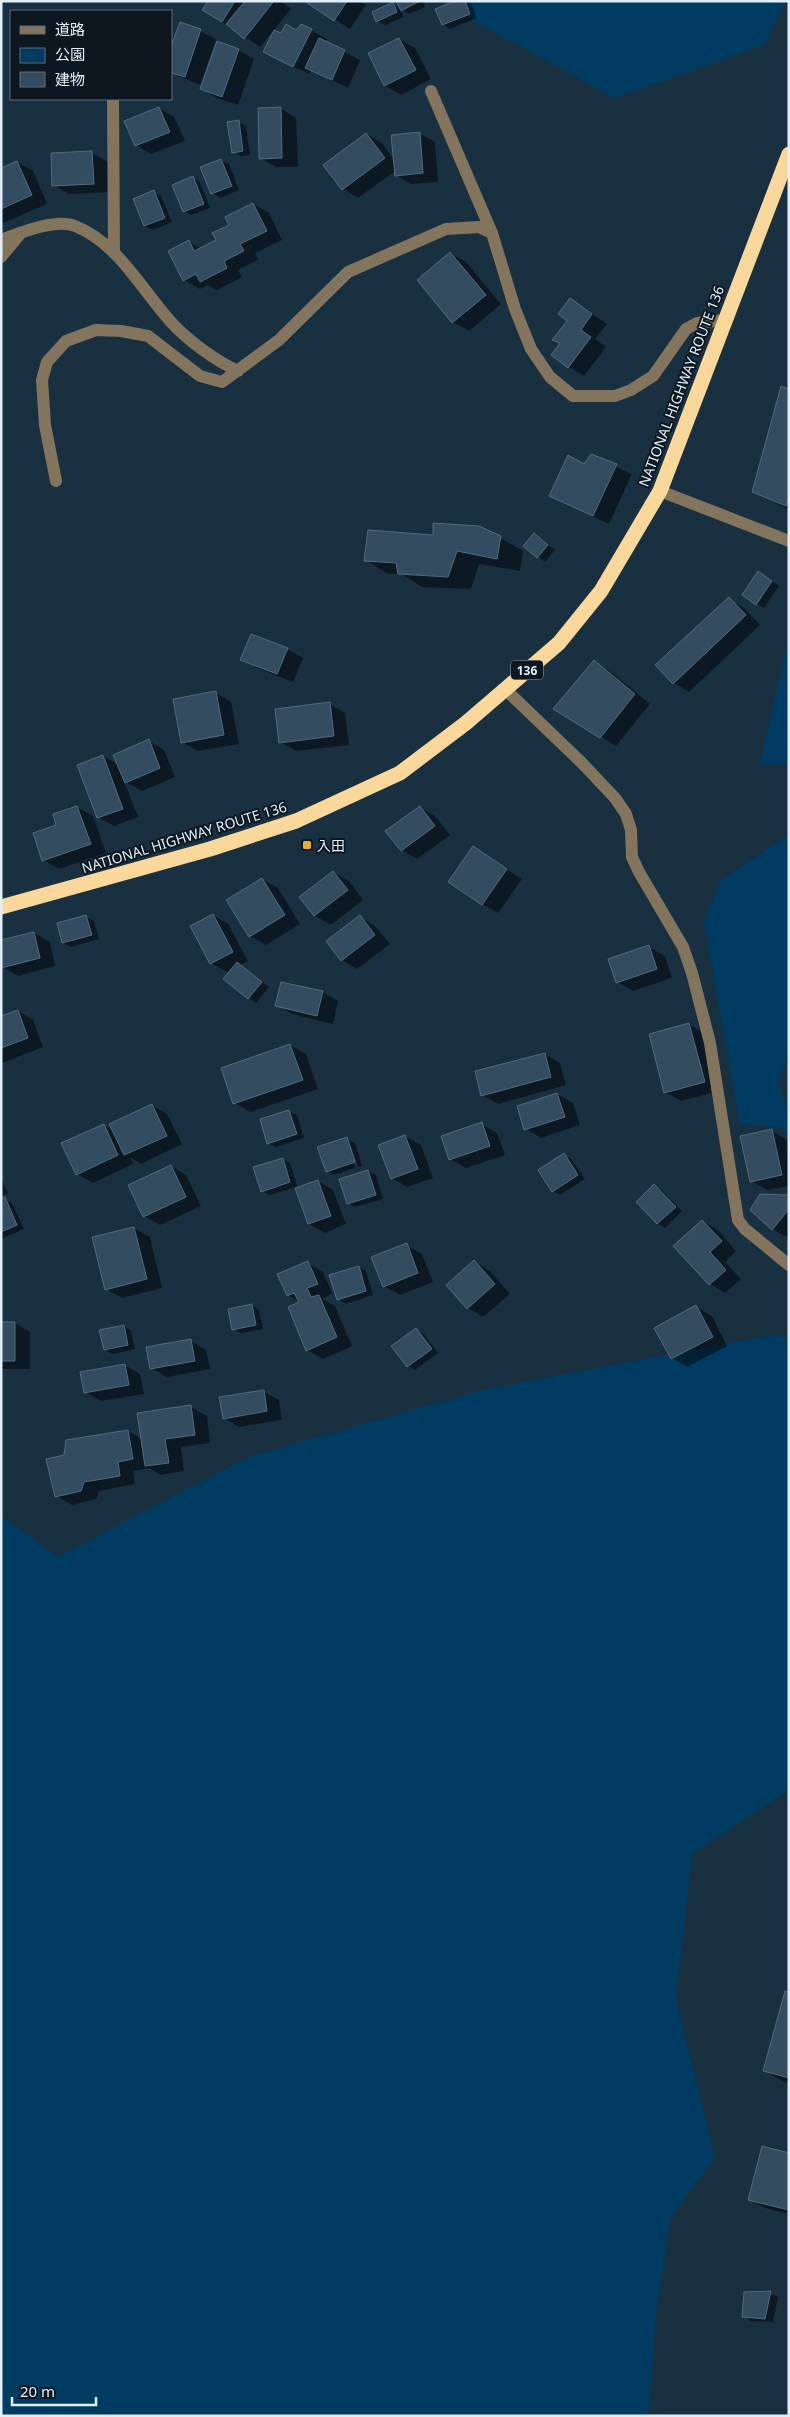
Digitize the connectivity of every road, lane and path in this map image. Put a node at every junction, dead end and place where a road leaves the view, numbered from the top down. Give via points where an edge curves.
1 (431, 91) dead end
2 (113, 100) edge
3 (789, 154) edge
4 (21, 233) junction
5 (492, 234) junction
6 (1, 240) edge
7 (114, 253) junction
8 (1, 257) edge
9 (724, 320) junction
10 (238, 371) junction
11 (56, 481) dead end
12 (660, 491) junction
13 (789, 541) edge
14 (505, 689) junction
15 (1, 907) edge
16 (789, 1265) edge

1 - 5 street
2 - 7 street
3 - 9 highway, NATIONAL HIGHWAY ROUTE 136 / 136
4 - 6 street
4 - 7 street via 46,225 74,225
4 - 8 street
5 - 9 street via 531,349 550,377 573,396 615,396 631,390 654,376 686,329 697,323
5 - 10 street via 479,227 446,228 348,272 278,340
7 - 10 street via 172,324 222,364
9 - 12 highway, NATIONAL HIGHWAY ROUTE 136 / 136
10 - 11 street via 222,382 200,376 148,336 96,330 66,341 48,362 42,380
12 - 13 street
12 - 14 highway, NATIONAL HIGHWAY ROUTE 136 / 136 via 601,592 559,643
14 - 15 highway, NATIONAL HIGHWAY ROUTE 136 / 136 via 400,773 296,821 210,849
14 - 16 street via 616,798 626,814 632,857 683,947 692,973 710,1043 738,1220

